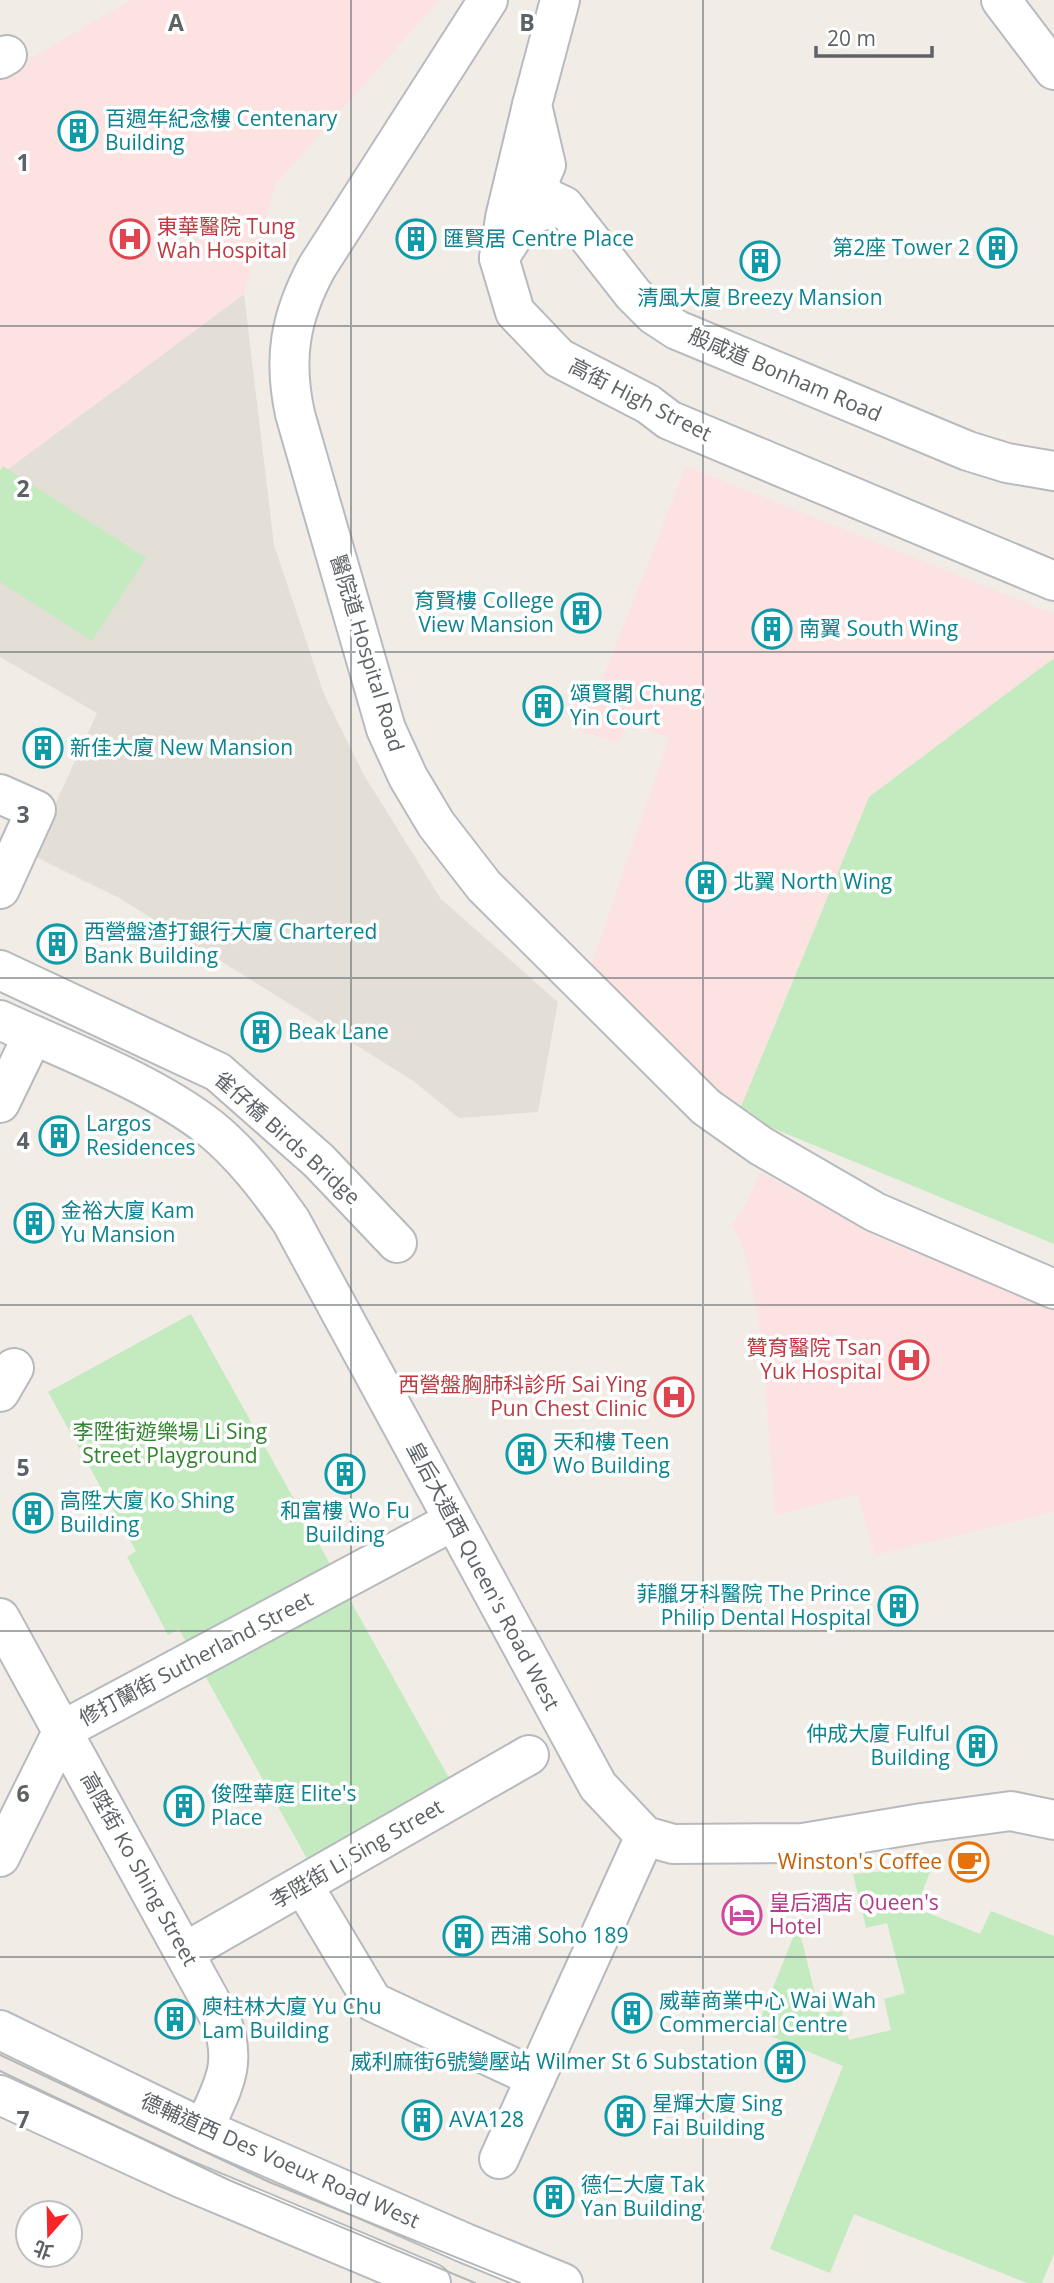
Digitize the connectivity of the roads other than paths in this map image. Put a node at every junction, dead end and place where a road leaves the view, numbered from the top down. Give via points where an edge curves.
1 (488, 0) edge
2 (560, 0) edge
3 (1001, 0) edge
4 (1054, 70) edge
5 (532, 106) junction
6 (564, 206) junction
7 (499, 258) junction
8 (1054, 471) edge
9 (1054, 581) edge
10 (0, 794) edge
11 (0, 888) edge
12 (0, 970) edge
13 (17, 1027) edge
14 (0, 1103) edge
15 (397, 1243) dead end
16 (1054, 1289) edge
17 (453, 1521) junction
18 (0, 1618) edge
19 (63, 1730) junction
20 (529, 1755) dead end
21 (1054, 1820) edge
22 (645, 1836) junction
23 (0, 1857) edge
24 (303, 1885) junction
25 (186, 1952) junction
26 (0, 2030) edge
27 (536, 2078) junction
28 (0, 2095) edge
29 (204, 2129) junction
30 (499, 2159) dead end
31 (431, 2283) edge
32 (563, 2283) edge

1 - 16 street, 醫院道 Hospital Road via 317,267 290,337 288,371 295,414 386,729 436,824 484,886 705,1107 761,1146 875,1212
2 - 5 street, 般咸道 Bonham Road
3 - 4 street
5 - 6 street, 般咸道 Bonham Road via 546,165 539,181 541,190
5 - 7 street, 高街 High Street
6 - 7 street via 534,213
6 - 8 street, 般咸道 Bonham Road via 633,294 677,330 968,450
7 - 9 street, 高街 High Street via 515,312 559,358 648,404 669,420
10 - 11 street via 36,810
12 - 15 street, 雀仔橋 Birds Bridge via 218,1072 318,1161
13 - 14 street
13 - 17 street, 皇后大道西 Queen's Road West via 176,1104 241,1156 291,1221
17 - 19 street, 修打蘭街 Sutherland Street
17 - 22 street, 皇后大道西 Queen's Road West via 598,1786
18 - 19 street, 高陞街 Ko Shing Street
19 - 23 street, 修打蘭街 Sutherland Street
19 - 25 street, 高陞街 Ko Shing Street
20 - 24 street, 李陞街 Li Sing Street
21 - 22 street via 1011,1811 803,1843 673,1844
22 - 27 street
24 - 25 street, 李陞街 Li Sing Street
24 - 27 street via 373,2002
25 - 29 street, 高陞街 Ko Shing Street via 222,2022 230,2049 223,2086
26 - 29 street, 德輔道西 Des Voeux Road West
27 - 30 street
28 - 31 street via 181,2178
29 - 32 street, 德輔道西 Des Voeux Road West

